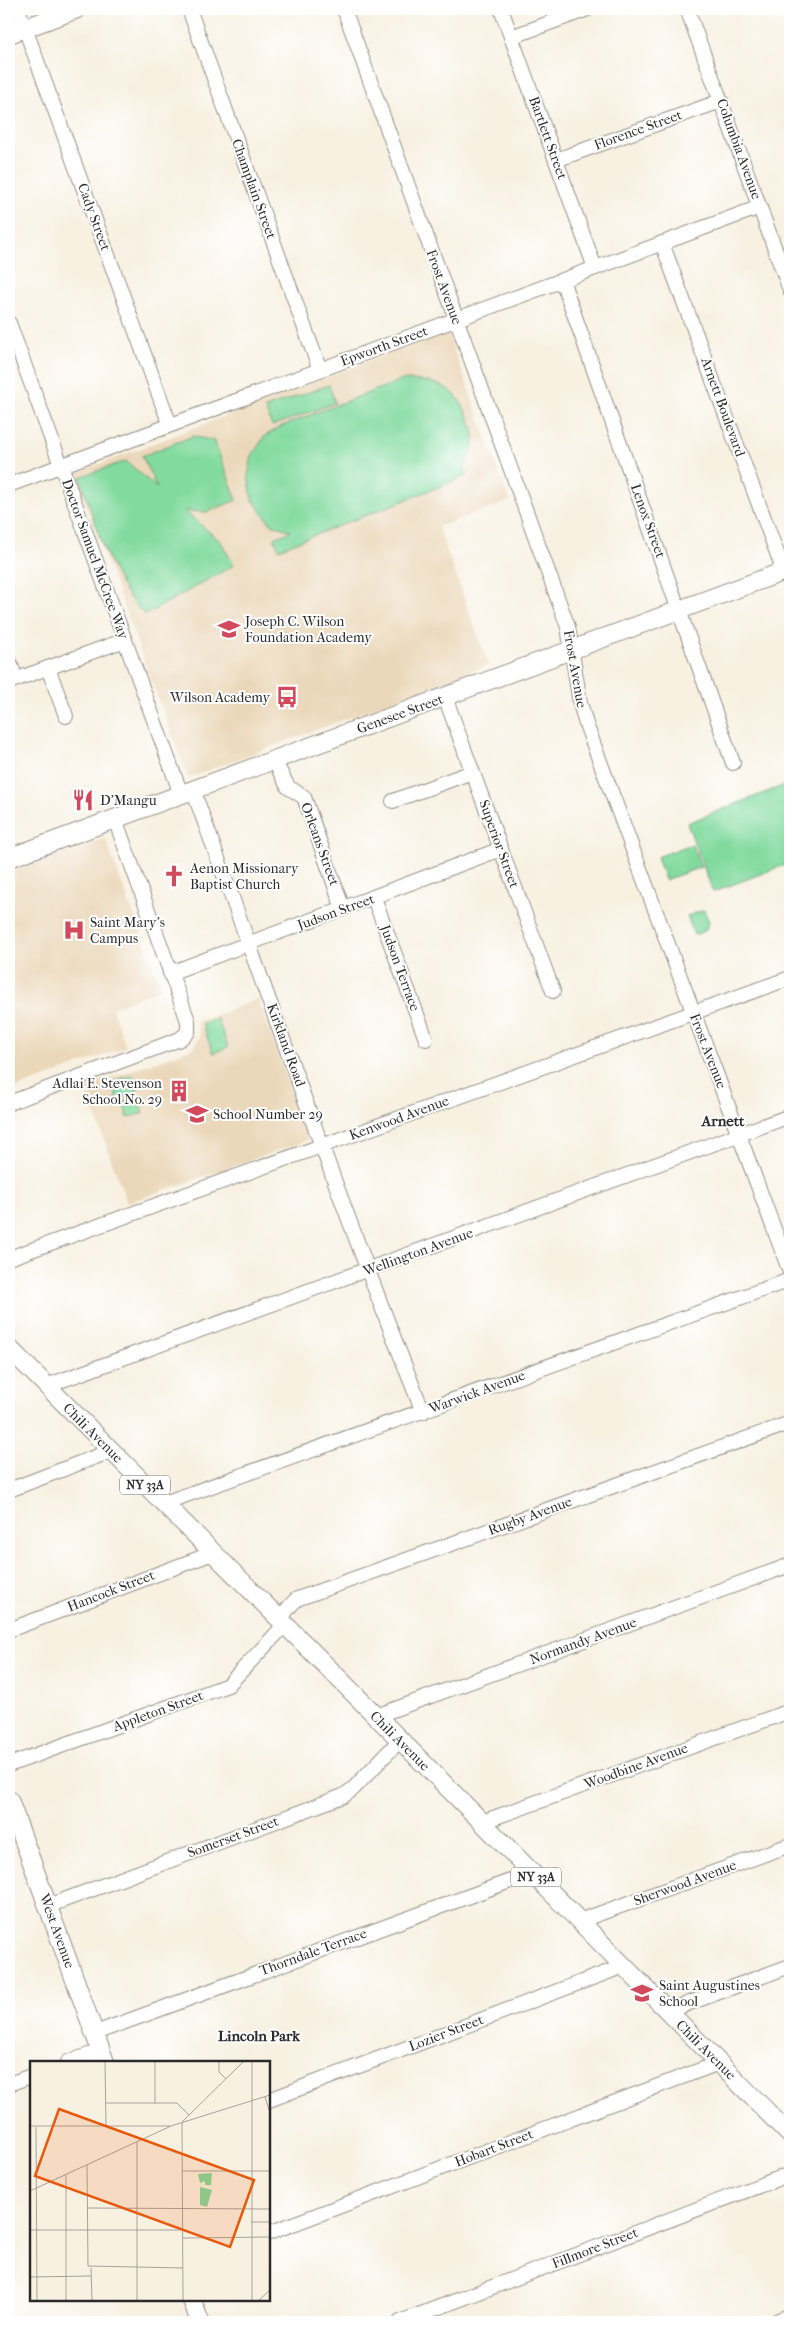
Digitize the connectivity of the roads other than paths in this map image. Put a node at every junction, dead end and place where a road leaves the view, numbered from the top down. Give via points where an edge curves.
1 (18, 9) edge
2 (77, 9) edge
3 (189, 9) edge
4 (344, 9) edge
5 (501, 9) edge
6 (588, 9) edge
7 (687, 9) edge
8 (25, 28) junction
9 (9, 34) edge
10 (511, 37) junction
11 (721, 101) junction
12 (556, 160) junction
13 (760, 207) junction
14 (662, 243) junction
15 (595, 268) junction
16 (562, 280) junction
17 (790, 290) edge
18 (456, 319) junction
19 (9, 323) edge
20 (320, 370) junction
21 (170, 425) junction
22 (61, 466) junction
23 (9, 485) edge
24 (787, 570) edge
25 (680, 610) junction
26 (125, 640) junction
27 (573, 650) junction
28 (9, 660) edge
29 (48, 668) junction
30 (12, 680) edge
31 (445, 697) junction
32 (66, 716) dead end
33 (274, 760) junction
34 (734, 763) dead end
35 (472, 772) junction
36 (187, 792) junction
37 (393, 801) dead end
38 (115, 819) junction
39 (501, 849) junction
40 (9, 858) edge
41 (374, 898) junction
42 (343, 909) junction
43 (249, 944) junction
44 (170, 973) junction
45 (790, 978) edge
46 (553, 991) dead end
47 (693, 1012) junction
48 (426, 1039) dead end
49 (9, 1103) edge
50 (790, 1116) edge
51 (740, 1134) junction
52 (324, 1146) junction
53 (9, 1258) edge
54 (366, 1270) junction
55 (790, 1272) edge
56 (790, 1280) edge
57 (9, 1348) edge
58 (46, 1386) junction
59 (423, 1412) junction
60 (790, 1423) edge
61 (111, 1451) junction
62 (9, 1490) edge
63 (164, 1503) junction
64 (213, 1553) junction
65 (790, 1565) edge
66 (281, 1622) junction
67 (9, 1630) edge
68 (790, 1711) edge
69 (376, 1716) junction
70 (400, 1740) junction
71 (9, 1766) edge
72 (9, 1800) edge
73 (482, 1822) junction
74 (790, 1845) edge
75 (532, 1873) junction
76 (48, 1906) junction
77 (580, 1921) junction
78 (624, 1966) junction
79 (790, 1966) edge
80 (668, 2010) junction
81 (95, 2034) junction
82 (103, 2056) edge
83 (74, 2061) edge
84 (719, 2062) junction
85 (30, 2076) edge
86 (9, 2084) edge
87 (270, 2100) edge
88 (790, 2135) edge
89 (790, 2174) edge
90 (270, 2233) edge
91 (192, 2301) edge
92 (790, 2318) edge
93 (200, 2322) edge
94 (400, 2322) edge
95 (779, 2322) edge

1 - 8 street, Cady Street
2 - 8 main road
3 - 20 street, Champlain Street
4 - 18 street, Frost Avenue
5 - 10 street, Bartlett Street
6 - 10 street
7 - 11 street, Columbia Avenue
8 - 9 main road
8 - 21 street, Cady Street
10 - 12 street, Bartlett Street
11 - 12 street, Florence Street
11 - 13 street, Columbia Avenue
12 - 15 street, Bartlett Street
13 - 14 street, Epworth Street
13 - 17 street, Columbia Avenue
14 - 15 street, Epworth Street
14 - 24 street, Arnett Boulevard
15 - 16 street, Epworth Street
16 - 18 street, Epworth Street
16 - 25 street, Lenox Street
18 - 20 street, Epworth Street
18 - 27 street, Frost Avenue via 568,627
19 - 22 street, Doctor Samuel McCree Way
20 - 21 street, Epworth Street
21 - 22 street, Epworth Street
22 - 23 street, Epworth Street
22 - 26 street, Doctor Samuel McCree Way
24 - 25 main road, Genesee Street
25 - 27 main road, Genesee Street
25 - 34 street, Lenox Street
26 - 29 street
26 - 36 street, Doctor Samuel McCree Way
27 - 31 main road, Genesee Street
27 - 47 street, Frost Avenue via 586,724
28 - 30 street
29 - 30 street
29 - 32 street
31 - 33 main road, Genesee Street
31 - 35 street, Superior Street
33 - 36 main road, Genesee Street
33 - 42 street, Orleans Street via 288,788 304,797
35 - 37 street
35 - 39 street, Superior Street
36 - 38 main road, Genesee Street
36 - 43 street, Kirkland Road
38 - 40 main road, Genesee Street
38 - 44 street
39 - 41 street, Judson Street
39 - 46 street, Superior Street
41 - 42 street, Judson Street
41 - 48 street, Judson Terrace
42 - 43 street, Judson Street
43 - 44 street, Judson Street
43 - 52 street, Kirkland Road
44 - 49 street via 188,1021 188,1032 180,1039
45 - 47 street, Kenwood Avenue
47 - 51 street, Frost Avenue
47 - 52 street, Kenwood Avenue
50 - 51 street, Wellington Avenue
51 - 54 street, Wellington Avenue
51 - 55 street, Frost Avenue
52 - 53 street, Kenwood Avenue
52 - 54 street, Kirkland Road
54 - 58 street, Wellington Avenue
54 - 59 street, Kirkland Road
56 - 59 street, Warwick Avenue
57 - 58 main road, Chili Avenue / NY 33A
58 - 61 main road, Chili Avenue / NY 33A
59 - 63 street, Warwick Avenue
60 - 66 street, Rugby Avenue via 297,1599 287,1608
61 - 62 street
61 - 63 main road, Chili Avenue / NY 33A
63 - 64 main road, Chili Avenue / NY 33A
64 - 66 main road, Chili Avenue / NY 33A
64 - 67 street, Hancock Street
65 - 69 street, Normandy Avenue
66 - 69 main road, Chili Avenue / NY 33A
66 - 71 street, Appleton Street via 280,1630 228,1685
68 - 73 street, Woodbine Avenue
69 - 70 main road, Chili Avenue / NY 33A
70 - 73 main road, Chili Avenue / NY 33A
70 - 76 street, Somerset Street via 343,1796
72 - 76 main road, West Avenue
73 - 75 main road, Chili Avenue / NY 33A
74 - 77 street, Sherwood Avenue
75 - 77 main road, Chili Avenue / NY 33A
75 - 81 street, Thorndale Terrace
76 - 81 main road, West Avenue
77 - 78 main road, Chili Avenue / NY 33A
78 - 80 main road, Chili Avenue / NY 33A
78 - 87 street, Lozier Street
79 - 80 street
80 - 84 main road, Chili Avenue / NY 33A
81 - 82 main road, West Avenue
82 - 83 street
84 - 88 main road, Chili Avenue / NY 33A
84 - 90 street, Hobart Street
85 - 86 street
89 - 94 street, Fillmore Street
91 - 93 main road
92 - 95 main road

